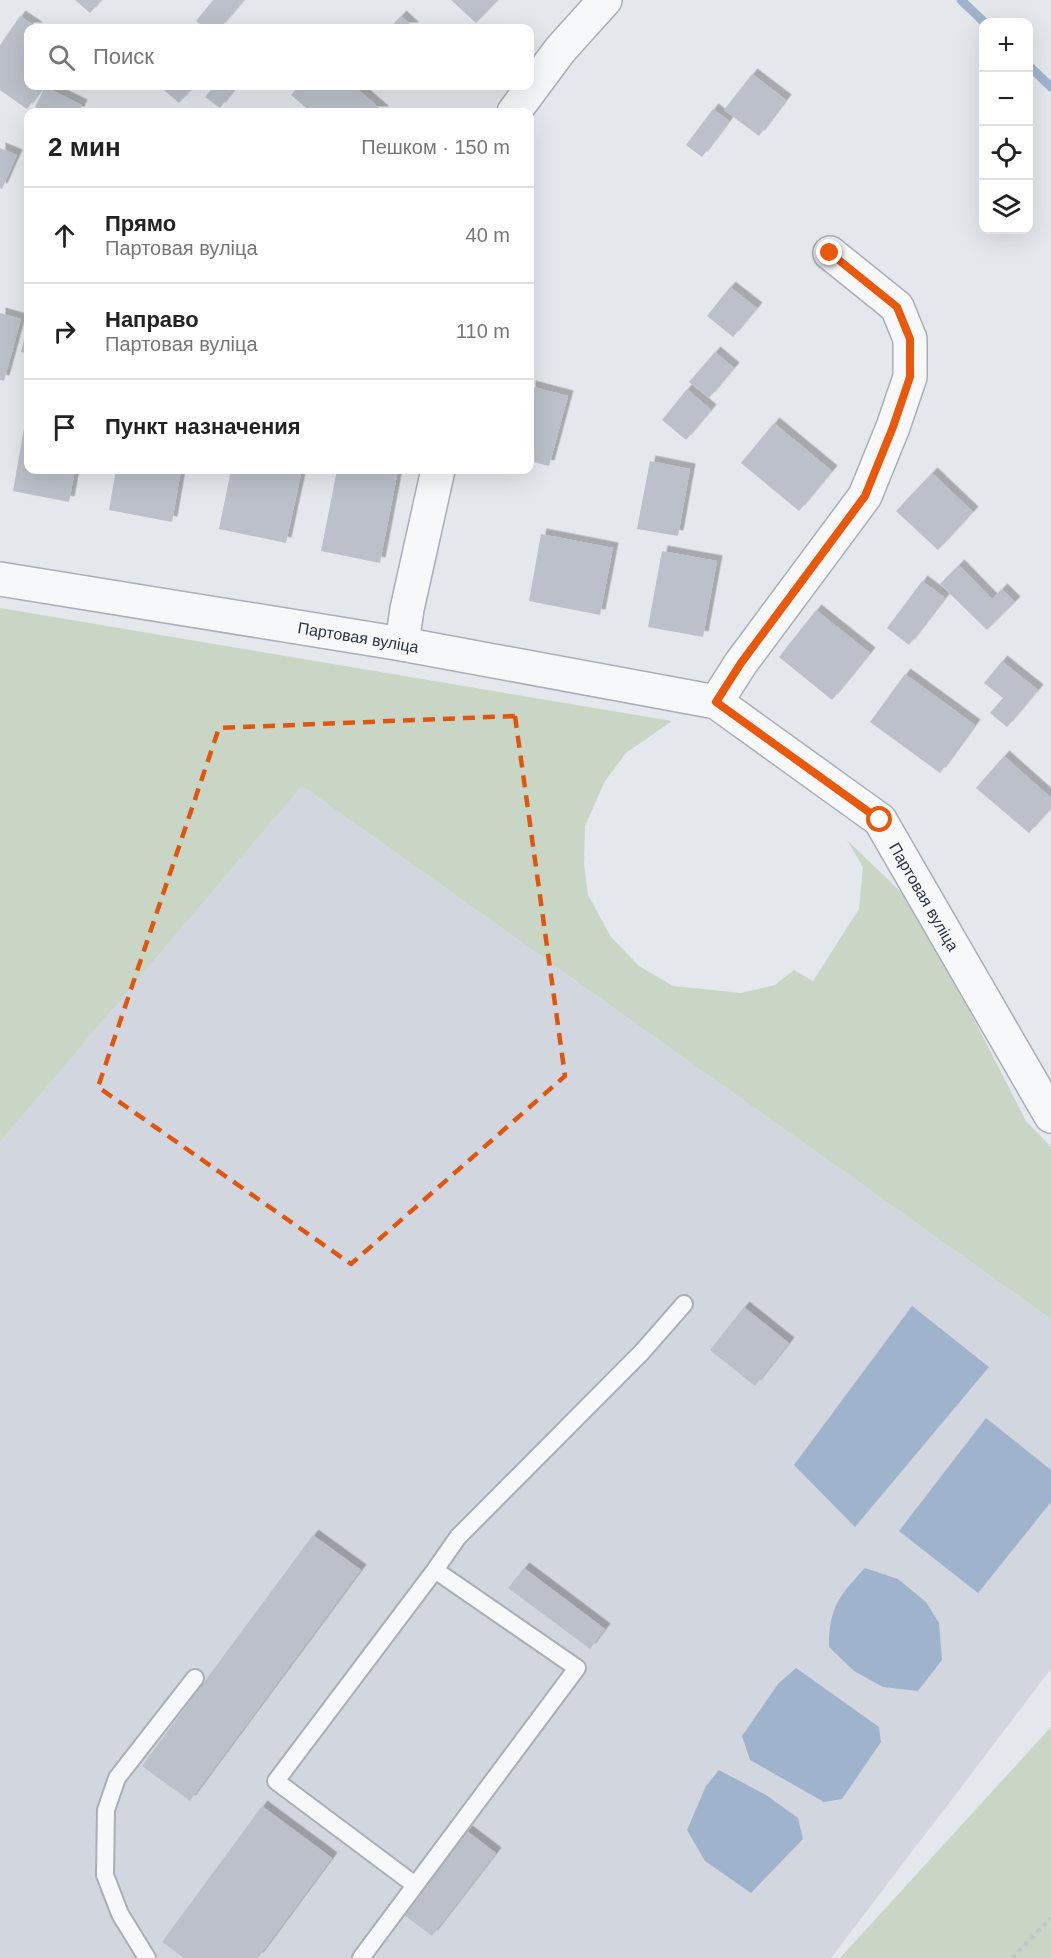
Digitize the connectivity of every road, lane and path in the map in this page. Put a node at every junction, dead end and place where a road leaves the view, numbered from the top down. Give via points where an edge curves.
1 (604, 0) edge
2 (534, 85) edge
3 (530, 90) edge
4 (517, 108) edge
5 (830, 253) dead end
6 (437, 474) edge
7 (0, 579) edge
8 (402, 644) junction
9 (716, 702) junction
10 (1051, 1116) edge
11 (684, 1304) dead end
12 (435, 1570) junction
13 (195, 1678) dead end
14 (415, 1885) junction
15 (1051, 1918) edge
16 (147, 1958) edge
17 (361, 1958) edge
18 (1012, 1958) edge

1 - 2 street
3 - 4 street
5 - 9 street via 897,307 910,339 910,377 865,496
6 - 8 street
7 - 8 street, Партовая вуліца
8 - 9 street, Партовая вуліца
9 - 10 street, Партовая вуліца via 880,820
11 - 12 lane via 642,1352 458,1537
12 - 14 lane via 276,1781
12 - 14 lane via 577,1668
13 - 16 lane via 117,1778 106,1810 105,1875 120,1914
14 - 17 lane
15 - 18 path

